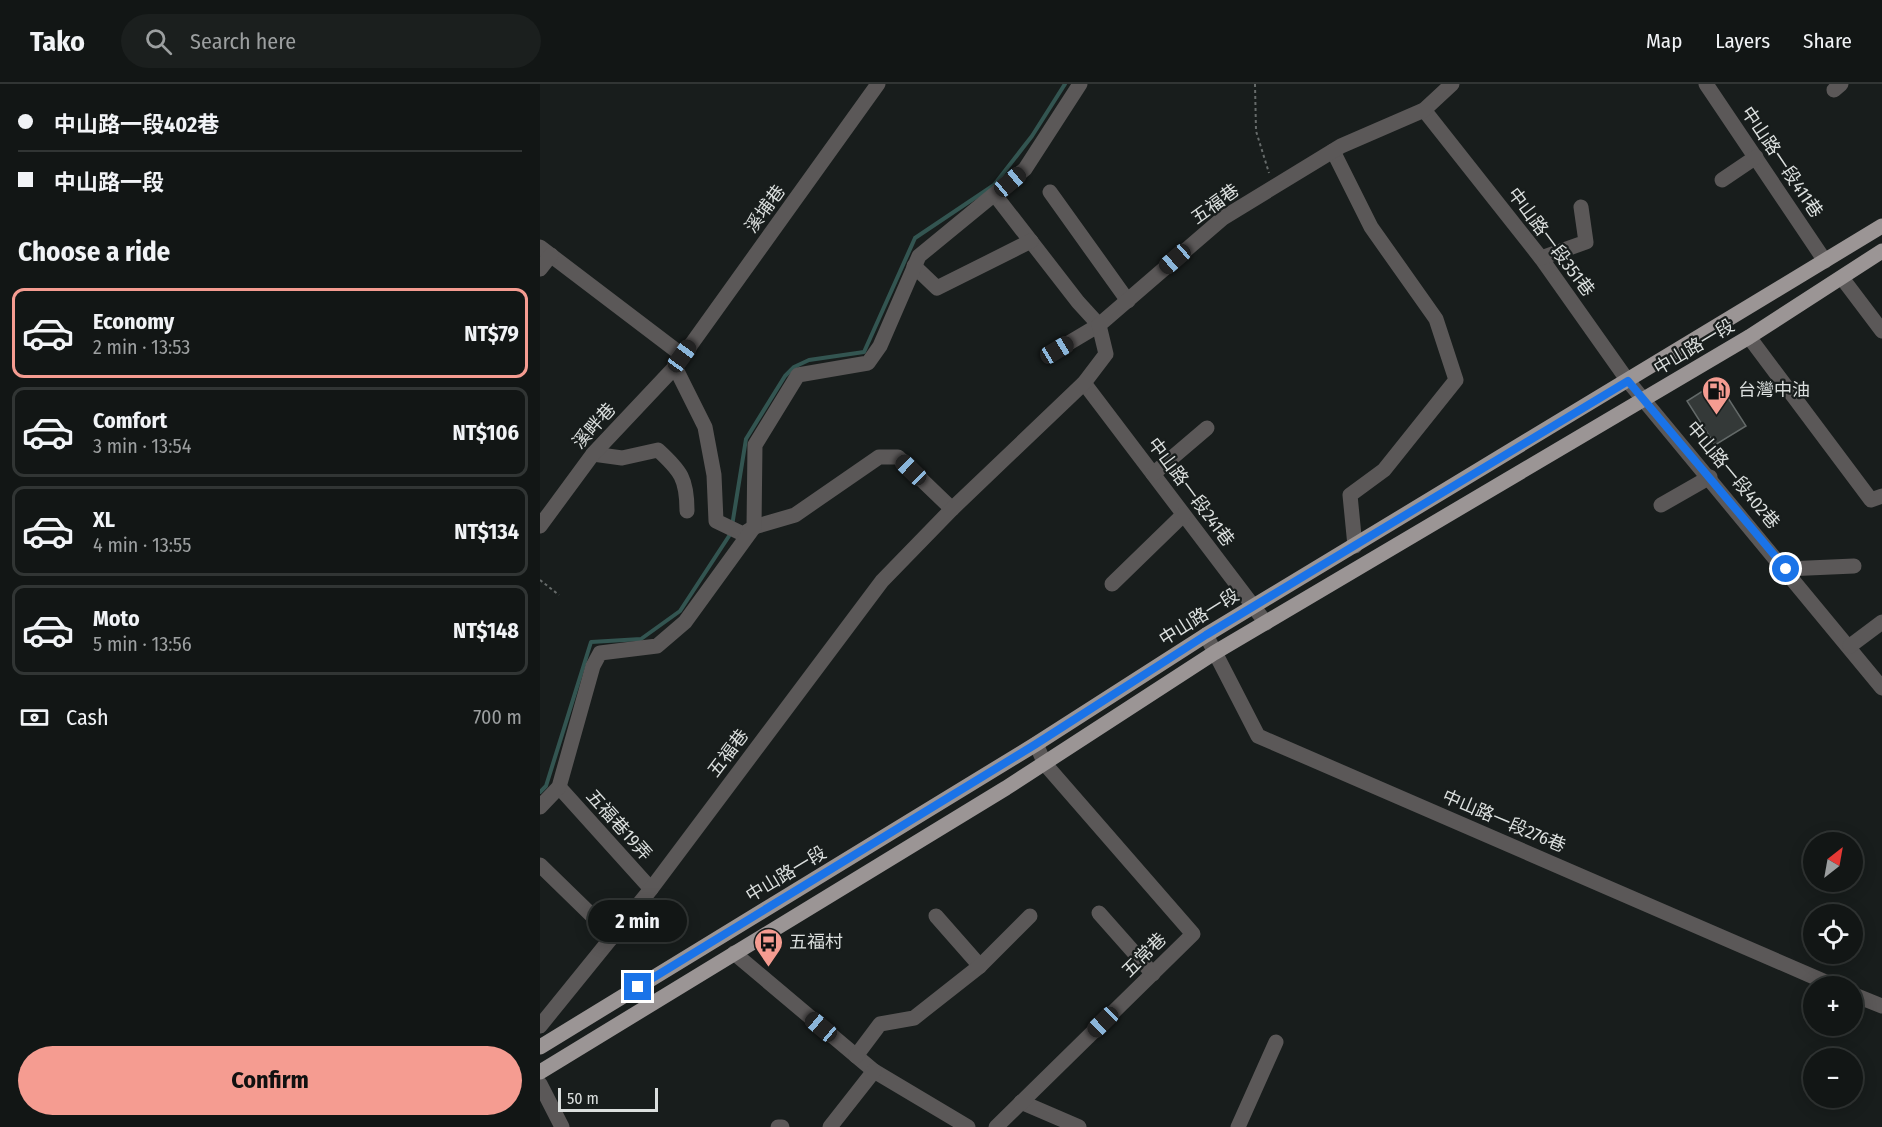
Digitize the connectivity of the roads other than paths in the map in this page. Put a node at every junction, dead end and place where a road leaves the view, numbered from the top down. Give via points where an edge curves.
1 (878, 84) edge
2 (1080, 84) edge
3 (1452, 84) edge
4 (1706, 84) edge
5 (1424, 110) junction
6 (1333, 151) junction
7 (1756, 157) junction
8 (1722, 180) dead end
9 (1050, 192) dead end
10 (995, 195) junction
11 (1581, 207) dead end
12 (1882, 225) edge
13 (1031, 241) junction
14 (1882, 250) edge
15 (545, 251) edge
16 (1541, 258) junction
17 (1825, 261) junction
18 (914, 266) junction
19 (540, 269) edge
20 (1842, 278) junction
21 (1128, 301) junction
22 (1099, 325) junction
23 (1882, 331) edge
24 (1749, 337) junction
25 (1057, 350) dead end
26 (678, 361) junction
27 (1628, 381) junction
28 (1084, 383) junction
29 (1644, 399) junction
30 (1208, 428) dead end
31 (593, 454) junction
32 (1153, 474) junction
33 (1710, 477) junction
34 (1876, 498) edge
35 (1661, 505) dead end
36 (952, 509) junction
37 (687, 511) dead end
38 (1183, 515) junction
39 (540, 526) edge
40 (748, 531) junction
41 (1355, 546) junction
42 (1854, 566) dead end
43 (1786, 569) junction
44 (1112, 584) dead end
45 (1254, 606) junction
46 (1882, 622) edge
47 (1266, 623) junction
48 (1206, 635) junction
49 (1850, 646) junction
50 (1214, 653) junction
51 (1882, 688) edge
52 (1036, 744) junction
53 (1045, 764) junction
54 (559, 788) junction
55 (540, 807) edge
56 (540, 865) edge
57 (651, 889) junction
58 (1099, 913) dead end
59 (936, 916) dead end
60 (1030, 916) dead end
61 (614, 937) junction
62 (734, 953) junction
63 (980, 966) junction
64 (1152, 974) junction
65 (1813, 976) edge
66 (1863, 998) edge
67 (1882, 1006) edge
68 (540, 1026) edge
69 (1276, 1042) dead end
70 (540, 1047) edge
71 (856, 1056) junction
72 (874, 1071) junction
73 (540, 1072) edge
74 (540, 1083) edge
75 (1022, 1102) junction
76 (562, 1127) edge
77 (830, 1127) edge
78 (968, 1127) edge
79 (996, 1127) edge
80 (1079, 1127) edge
81 (1238, 1127) edge

1 - 26 street, 溪埔巷
2 - 10 street via 1025,169
3 - 5 street, 五福巷
4 - 7 street, 中山路一段411巷
5 - 6 street, 五福巷
5 - 16 street, 中山路一段351巷
6 - 21 street, 五福巷 via 1223,218
6 - 41 street via 1371,228 1436,319 1456,380 1384,470 1350,495
7 - 8 street
7 - 17 street, 中山路一段411巷
9 - 21 street
10 - 13 street, 五福巷
10 - 18 street via 919,256
11 - 16 street via 1586,242
12 - 17 main road, 中山路一段
13 - 18 street via 937,288
13 - 22 street, 五福巷
14 - 20 main road, 中山路一段
15 - 19 street
15 - 26 street
16 - 27 street, 中山路一段351巷
17 - 27 main road, 中山路一段
18 - 40 street via 880,346 868,363 798,375 755,446
20 - 23 street
20 - 24 main road, 中山路一段
21 - 22 street, 五福巷
22 - 25 street
22 - 28 street, 五福巷 via 1106,354
24 - 29 main road, 中山路一段
24 - 34 street
26 - 31 street, 溪畔巷
26 - 40 street via 705,427 714,475 716,521
27 - 29 street, 中山路一段351巷
27 - 41 main road, 中山路一段
28 - 32 street, 中山路一段241巷
28 - 36 street, 五福巷
29 - 33 street, 中山路一段402巷
29 - 47 main road, 中山路一段
30 - 32 street
31 - 37 street via 622,458 658,450 674,464 687,486
31 - 39 street, 溪畔巷
32 - 38 street, 中山路一段241巷
33 - 35 street
33 - 43 street, 中山路一段402巷
36 - 40 street via 898,457 879,457 795,515
36 - 57 street, 五福巷 via 882,581
38 - 44 street
38 - 45 street, 中山路一段241巷
40 - 54 street via 685,622 657,646 600,653
41 - 45 main road, 中山路一段
42 - 43 street
43 - 49 street, 中山路一段402巷
45 - 47 street, 中山路一段241巷
45 - 48 main road, 中山路一段
46 - 49 street
47 - 50 main road, 中山路一段
48 - 50 street, 中山路一段276巷
48 - 52 main road, 中山路一段
49 - 51 street, 中山路一段402巷
50 - 53 main road, 中山路一段
50 - 65 street, 中山路一段276巷 via 1258,736
52 - 53 street, 五常巷
52 - 70 main road, 中山路一段
53 - 62 main road, 中山路一段
53 - 64 street, 五常巷 via 1193,934
54 - 55 street
54 - 57 street, 五福巷19弄
56 - 61 street
57 - 61 street, 五福巷
58 - 64 street
59 - 63 street
60 - 63 street
61 - 68 street, 五福巷
62 - 71 street
62 - 73 main road, 中山路一段
63 - 71 street via 914,1018 880,1024
64 - 75 street, 五常巷
66 - 67 street
69 - 81 street
71 - 72 street
72 - 77 street
72 - 78 street
74 - 76 street
75 - 79 street, 五常巷
75 - 80 street

